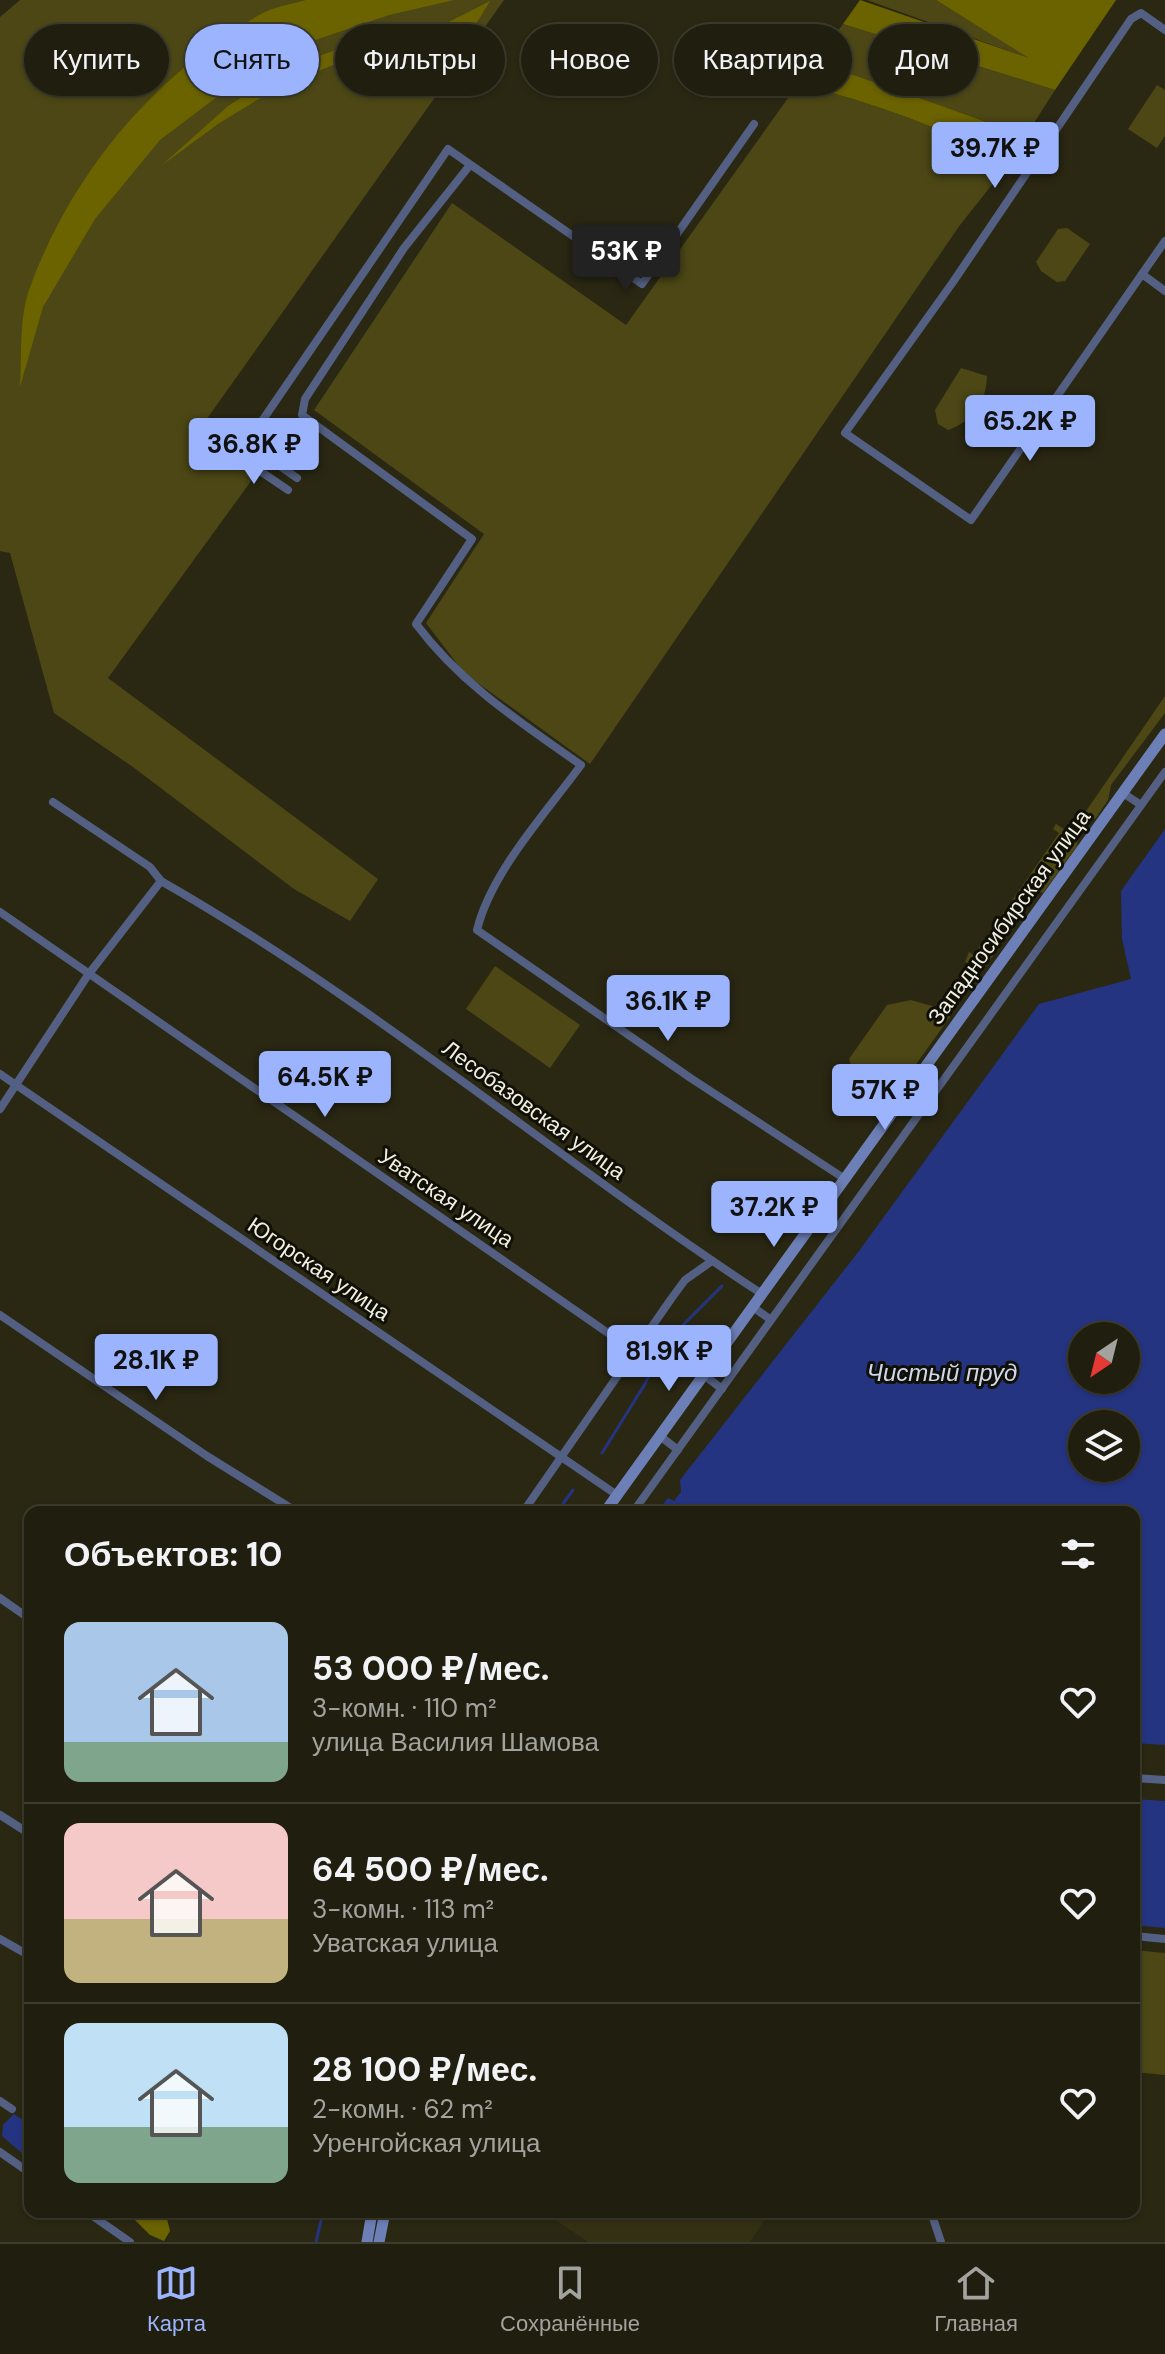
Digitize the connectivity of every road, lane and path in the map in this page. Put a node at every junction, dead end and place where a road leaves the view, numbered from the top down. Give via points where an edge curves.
1 (1165, 30) edge
2 (754, 124) dead end
3 (470, 165) junction
4 (1165, 241) edge
5 (1142, 274) junction
6 (1165, 291) edge
7 (247, 443) junction
8 (297, 478) dead end
9 (288, 490) dead end
10 (1165, 734) edge
11 (1165, 772) edge
12 (1123, 793) junction
13 (53, 802) dead end
14 (1141, 805) junction
15 (161, 881) junction
16 (0, 912) edge
17 (1020, 936) junction
18 (1038, 948) junction
19 (88, 975) junction
20 (0, 1074) edge
21 (918, 1080) junction
22 (16, 1084) junction
23 (931, 1095) junction
24 (0, 1109) edge
25 (845, 1179) junction
26 (712, 1261) junction
27 (762, 1294) junction
28 (753, 1307) junction
29 (0, 1315) edge
30 (771, 1320) junction
31 (634, 1351) junction
32 (704, 1375) junction
33 (722, 1389) junction
34 (660, 1436) junction
35 (678, 1450) junction
36 (560, 1455) junction
37 (617, 1495) junction
38 (287, 1506) edge
39 (527, 1506) edge
40 (609, 1506) edge
41 (637, 1506) edge
42 (0, 1598) edge
43 (24, 1615) edge
44 (1140, 1778) edge
45 (1165, 1780) edge
46 (0, 1815) edge
47 (24, 1830) edge
48 (1140, 1937) edge
49 (0, 1939) edge
50 (1165, 1939) edge
51 (24, 1953) edge
52 (0, 2101) edge
53 (12, 2109) dead end
54 (0, 2152) edge
55 (24, 2169) edge
56 (96, 2218) edge
57 (371, 2218) edge
58 (384, 2218) edge
59 (933, 2218) edge
60 (130, 2242) edge
61 (367, 2242) edge
62 (379, 2242) edge
63 (941, 2242) edge

1 - 5 street via 1141,13 1131,19 845,433 971,520
2 - 3 street via 642,284
3 - 7 street via 448,149
3 - 25 street via 404,248 305,399 302,415 472,539 416,624 480,694 581,765 482,908 477,930
4 - 5 street
5 - 6 street
7 - 8 street
7 - 9 street via 238,456
10 - 12 main road, Западносибирская улица
11 - 14 street
12 - 14 street
12 - 17 main road, Западносибирская улица
13 - 15 street, Лесобазовская улица via 150,867
14 - 18 street
15 - 19 street
15 - 26 street, Лесобазовская улица via 389,1027
16 - 19 street, Уватская улица
17 - 18 street
17 - 21 main road, Западносибирская улица
18 - 23 street
19 - 22 street
19 - 31 street, Уватская улица
20 - 22 street, Югорская улица
21 - 23 street
21 - 25 main road, Западносибирская улица
22 - 24 street
22 - 36 street, Югорская улица
23 - 30 street
25 - 27 main road, Западносибирская улица
26 - 27 street, Лесобазовская улица
26 - 31 street via 685,1280
27 - 28 main road, Западносибирская улица
28 - 30 street
28 - 32 main road, Западносибирская улица
29 - 38 street
30 - 33 street
31 - 36 street
32 - 33 street
32 - 34 main road, Западносибирская улица
33 - 35 street
34 - 35 street
34 - 37 main road, Западносибирская улица
35 - 41 street
36 - 37 street, Югорская улица
36 - 39 street
37 - 40 main road, Западносибирская улица
42 - 43 street
44 - 45 street
46 - 47 street
48 - 50 street
49 - 51 street
52 - 53 street
54 - 55 street
56 - 60 street
57 - 61 main road
58 - 62 main road
59 - 63 street

